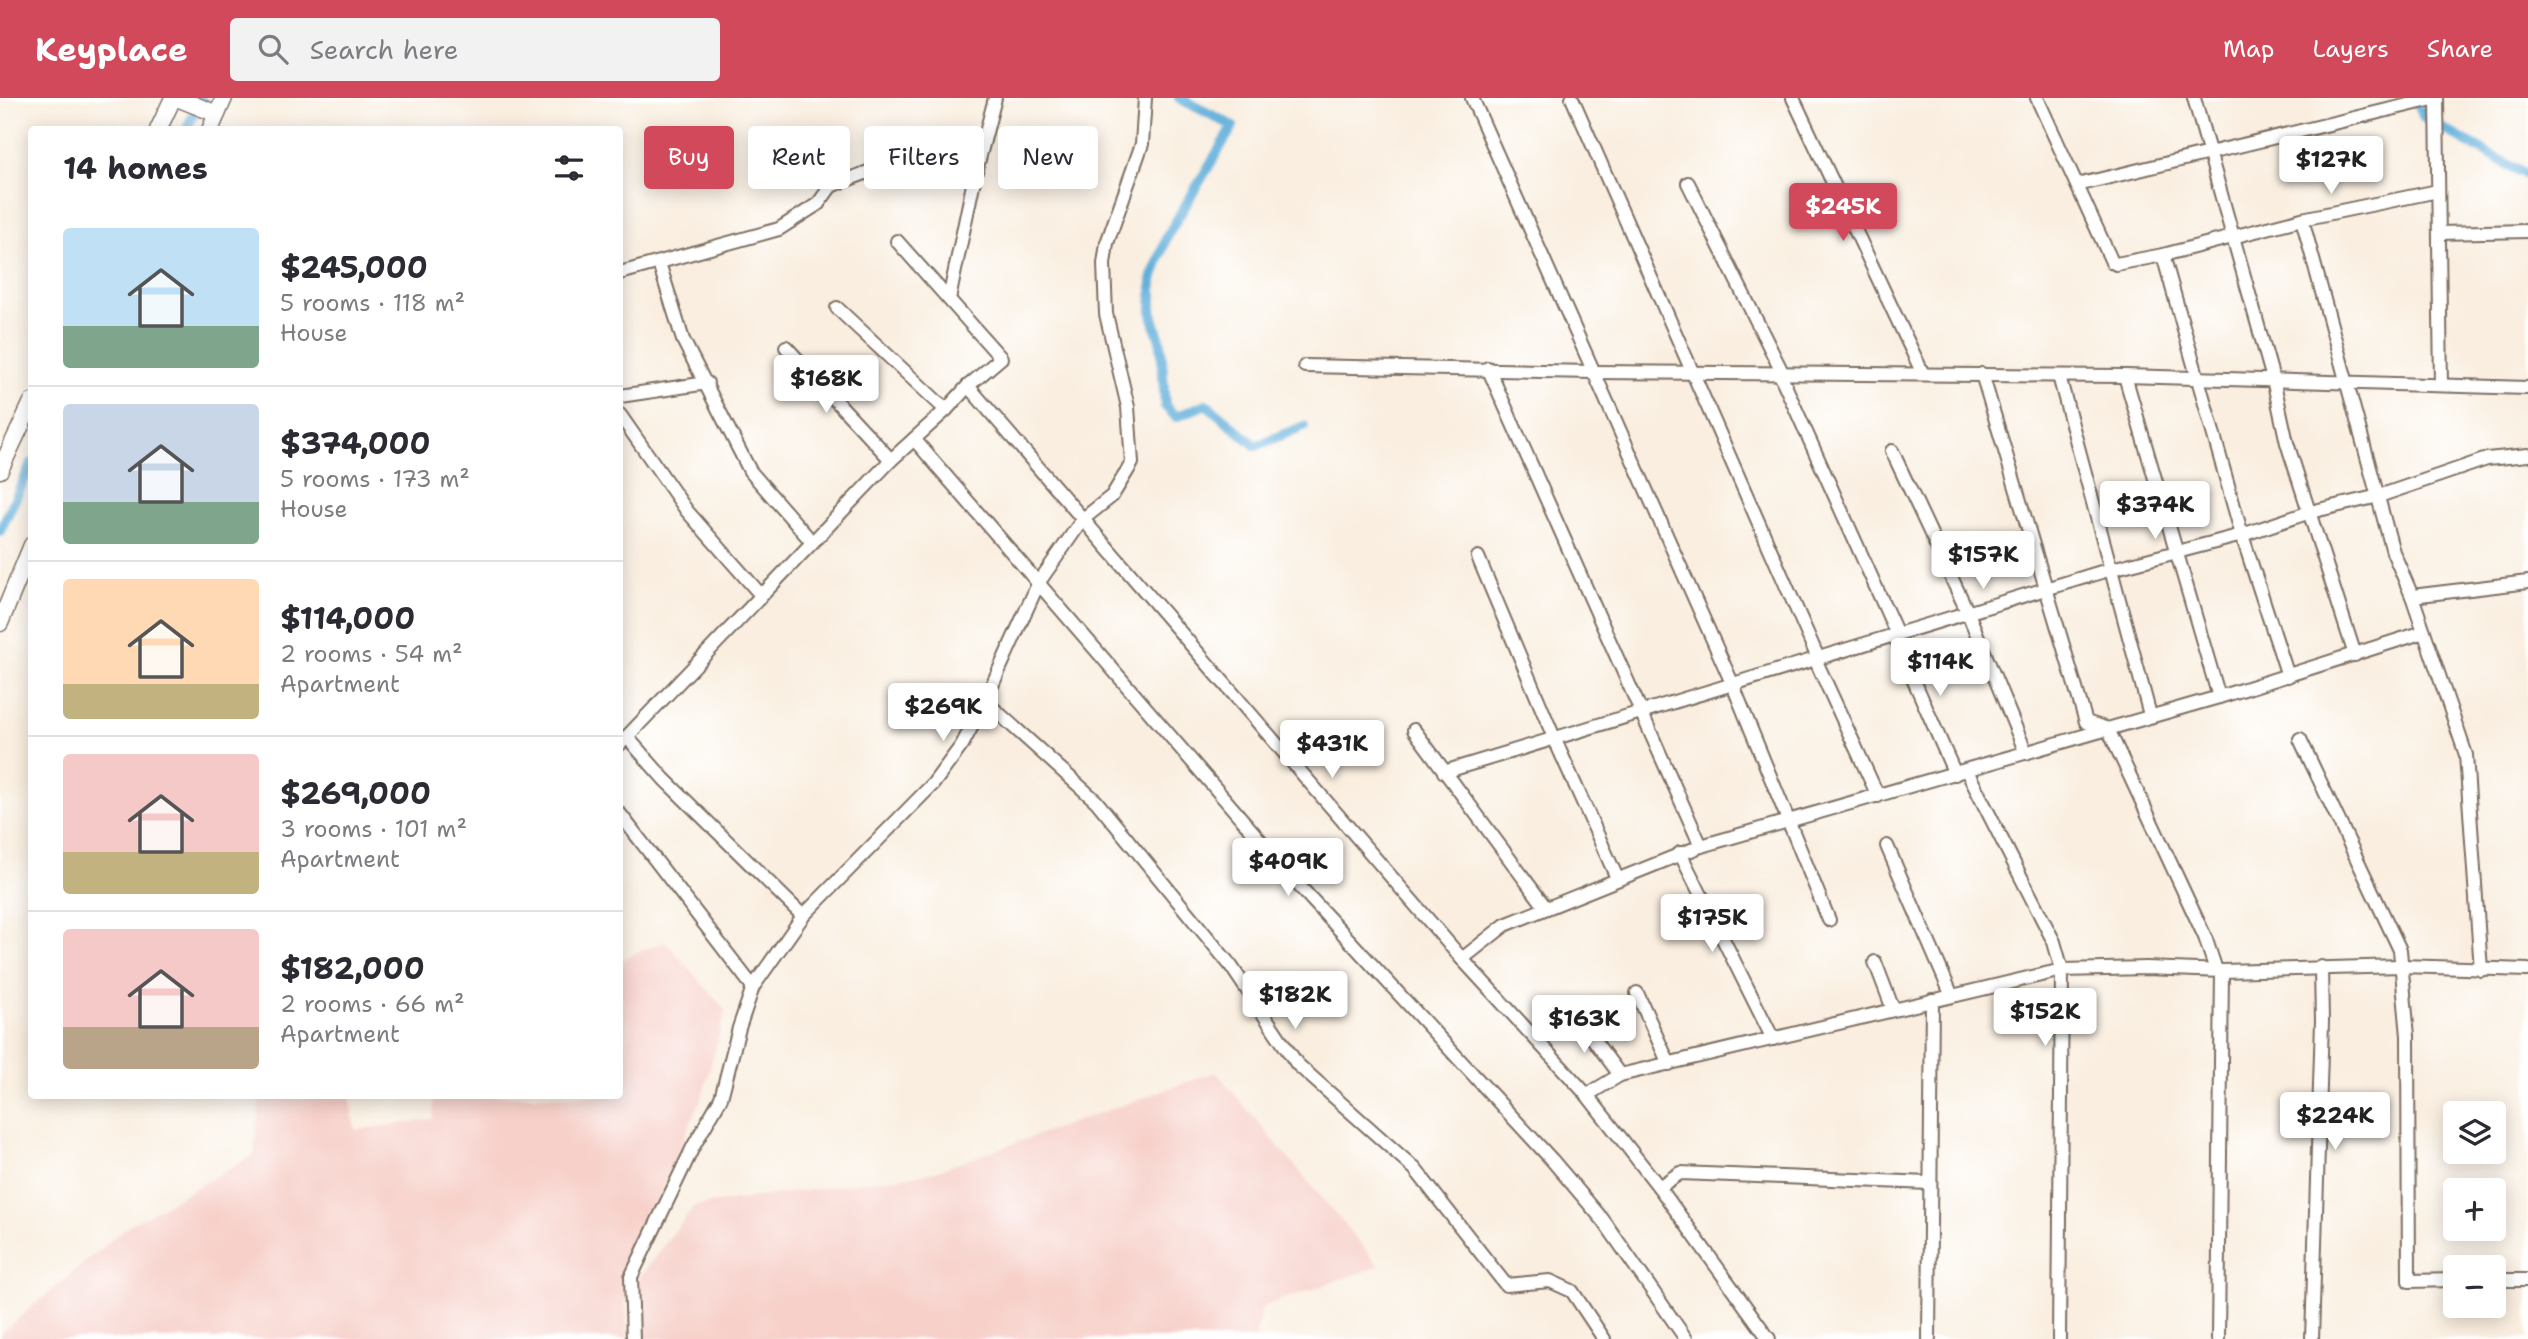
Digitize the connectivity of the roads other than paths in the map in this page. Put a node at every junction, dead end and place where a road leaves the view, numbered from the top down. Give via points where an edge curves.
1 (175, 98) edge
2 (224, 98) edge
3 (995, 98) edge
4 (1145, 98) edge
5 (1472, 98) edge
6 (1572, 98) edge
7 (1793, 98) edge
8 (2037, 98) edge
9 (2194, 98) edge
10 (2437, 98) edge
11 (214, 122) edge
12 (160, 126) edge
13 (984, 140) edge
14 (2210, 153) junction
15 (864, 174) edge
16 (1688, 183) dead end
17 (2077, 185) junction
18 (972, 189) edge
19 (2438, 191) junction
20 (2302, 219) junction
21 (2528, 231) edge
22 (2439, 233) junction
23 (2233, 236) junction
24 (897, 241) dead end
25 (2163, 255) junction
26 (659, 263) junction
27 (623, 272) edge
28 (949, 299) junction
29 (837, 308) dead end
30 (786, 347) dead end
31 (1304, 366) dead end
32 (1488, 368) junction
33 (1593, 372) junction
34 (1693, 372) junction
35 (1781, 372) junction
36 (1923, 374) junction
37 (1982, 374) junction
38 (2059, 376) junction
39 (2124, 376) junction
40 (2197, 378) junction
41 (2273, 379) junction
42 (2345, 382) junction
43 (706, 383) junction
44 (2441, 385) junction
45 (968, 386) junction
46 (2528, 388) edge
47 (623, 396) edge
48 (28, 410) edge
49 (946, 410) junction
50 (623, 419) edge
51 (914, 439) junction
52 (1892, 451) dead end
53 (2528, 455) edge
54 (891, 460) junction
55 (0, 470) edge
56 (2379, 496) junction
57 (2310, 512) junction
58 (1083, 519) junction
59 (2242, 535) junction
60 (812, 542) junction
61 (2175, 551) junction
62 (28, 555) edge
63 (1479, 557) dead end
64 (2109, 570) junction
65 (1039, 582) junction
66 (2528, 582) edge
67 (2047, 590) junction
68 (760, 594) junction
69 (2412, 596) junction
70 (1968, 613) junction
71 (0, 623) edge
72 (2424, 632) junction
73 (1895, 635) junction
74 (2355, 655) junction
75 (1816, 658) junction
76 (2288, 676) junction
77 (1732, 683) junction
78 (2219, 697) junction
79 (985, 701) junction
80 (1643, 710) junction
81 (2150, 715) junction
82 (2108, 729) junction
83 (1415, 730) dead end
84 (2300, 739) dead end
85 (1555, 740) junction
86 (623, 741) edge
87 (2026, 753) junction
88 (1444, 772) junction
89 (1961, 773) junction
90 (1878, 796) junction
91 (623, 818) edge
92 (1790, 821) junction
93 (1701, 846) junction
94 (1887, 846) dead end
95 (1680, 853) junction
96 (1617, 878) junction
97 (1546, 908) junction
98 (803, 916) junction
99 (1829, 920) dead end
100 (1462, 959) junction
101 (1875, 962) dead end
102 (2401, 966) junction
103 (2320, 967) junction
104 (2062, 970) junction
105 (2219, 970) junction
106 (2481, 970) junction
107 (2528, 970) edge
108 (753, 987) junction
109 (1637, 993) dead end
110 (1952, 996) junction
111 (1932, 1000) junction
112 (1894, 1009) junction
113 (1576, 1016) dead end
114 (1773, 1039) junction
115 (1669, 1064) junction
116 (1620, 1075) junction
117 (1587, 1096) junction
118 (1930, 1183) junction
119 (1660, 1187) junction
120 (2443, 1280) edge
121 (2506, 1280) edge
122 (2528, 1280) edge
123 (633, 1339) edge
124 (1604, 1339) edge
125 (1686, 1339) edge
126 (1769, 1339) edge
127 (1929, 1339) edge
128 (2059, 1339) edge
129 (2218, 1339) edge
130 (2312, 1339) edge

1 - 11 street
1 - 12 street
2 - 11 street
3 - 13 street
4 - 58 street via 1142,144 1104,264 1106,314 1128,407 1132,463 1112,496
5 - 33 street
6 - 34 street
7 - 36 street
8 - 17 street
9 - 14 street
10 - 14 street
10 - 19 street
14 - 17 street
14 - 23 street
15 - 26 street via 831,186 818,204 779,229
16 - 35 street
17 - 25 street via 2112,262 2121,265
18 - 28 street
19 - 20 street
19 - 22 street
20 - 23 street
20 - 42 street
21 - 22 street
22 - 44 street
23 - 25 street
23 - 41 street
24 - 28 street
25 - 40 street
26 - 27 street
26 - 43 street via 683,340
28 - 45 street via 1001,358
29 - 49 street
30 - 54 street
31 - 32 street
32 - 33 street
32 - 80 street
33 - 34 street
33 - 77 street
34 - 35 street
34 - 75 street
35 - 36 street
35 - 73 street
36 - 37 street
37 - 38 street
37 - 67 street
38 - 39 street
38 - 64 street
39 - 40 street
39 - 61 street
40 - 41 street
40 - 59 street
41 - 42 street
41 - 57 street via 2287,443
42 - 44 street
42 - 56 street
43 - 47 street
43 - 60 street via 750,471
44 - 46 street
45 - 49 street
45 - 58 street
48 - 55 street
49 - 51 street
50 - 68 street via 687,511
51 - 54 street
51 - 65 street
52 - 70 street
53 - 56 street via 2487,459
54 - 60 street
56 - 57 street
56 - 69 street via 2393,552
57 - 59 street
57 - 74 street
58 - 65 street
58 - 100 street
59 - 61 street
59 - 76 street
60 - 68 street
61 - 64 street
61 - 78 street
62 - 71 street
63 - 85 street
64 - 67 street
64 - 81 street
65 - 79 street
65 - 125 street via 1303,890 1552,1160 1603,1220
66 - 69 street
67 - 70 street
67 - 82 street via 2086,722
68 - 86 street
69 - 72 street
70 - 73 street
70 - 87 street
72 - 74 street
72 - 106 street via 2466,755
73 - 75 street
73 - 89 street
74 - 76 street
75 - 77 street
75 - 90 street
76 - 78 street
77 - 80 street
77 - 92 street
78 - 81 street
79 - 98 street via 962,745 933,784
79 - 124 street via 1096,801 1231,966 1297,1064 1415,1169 1506,1285 1550,1281 1572,1292
80 - 85 street
80 - 93 street
81 - 82 street
82 - 87 street
82 - 105 street
83 - 88 street
84 - 102 street via 2400,950
85 - 88 street
85 - 96 street
86 - 98 street
87 - 89 street
88 - 97 street
89 - 90 street
89 - 104 street via 2054,942
90 - 92 street
91 - 108 street
92 - 93 street
92 - 99 street
93 - 95 street
94 - 110 street
95 - 96 street
95 - 114 street
96 - 97 street
97 - 100 street via 1505,925
98 - 108 street
100 - 117 street
101 - 112 street
102 - 103 street
102 - 106 street
102 - 120 street via 2408,1036 2409,1281
103 - 105 street
103 - 130 street
104 - 105 street
104 - 110 street
104 - 128 street
105 - 129 street
106 - 107 street
108 - 123 street via 721,1098 631,1277
109 - 115 street
110 - 111 street
111 - 112 street
111 - 118 street
112 - 114 street
113 - 116 street
114 - 115 street
115 - 116 street
116 - 117 street
117 - 119 street
118 - 119 street via 1681,1173
118 - 127 street
119 - 126 street
121 - 122 street

